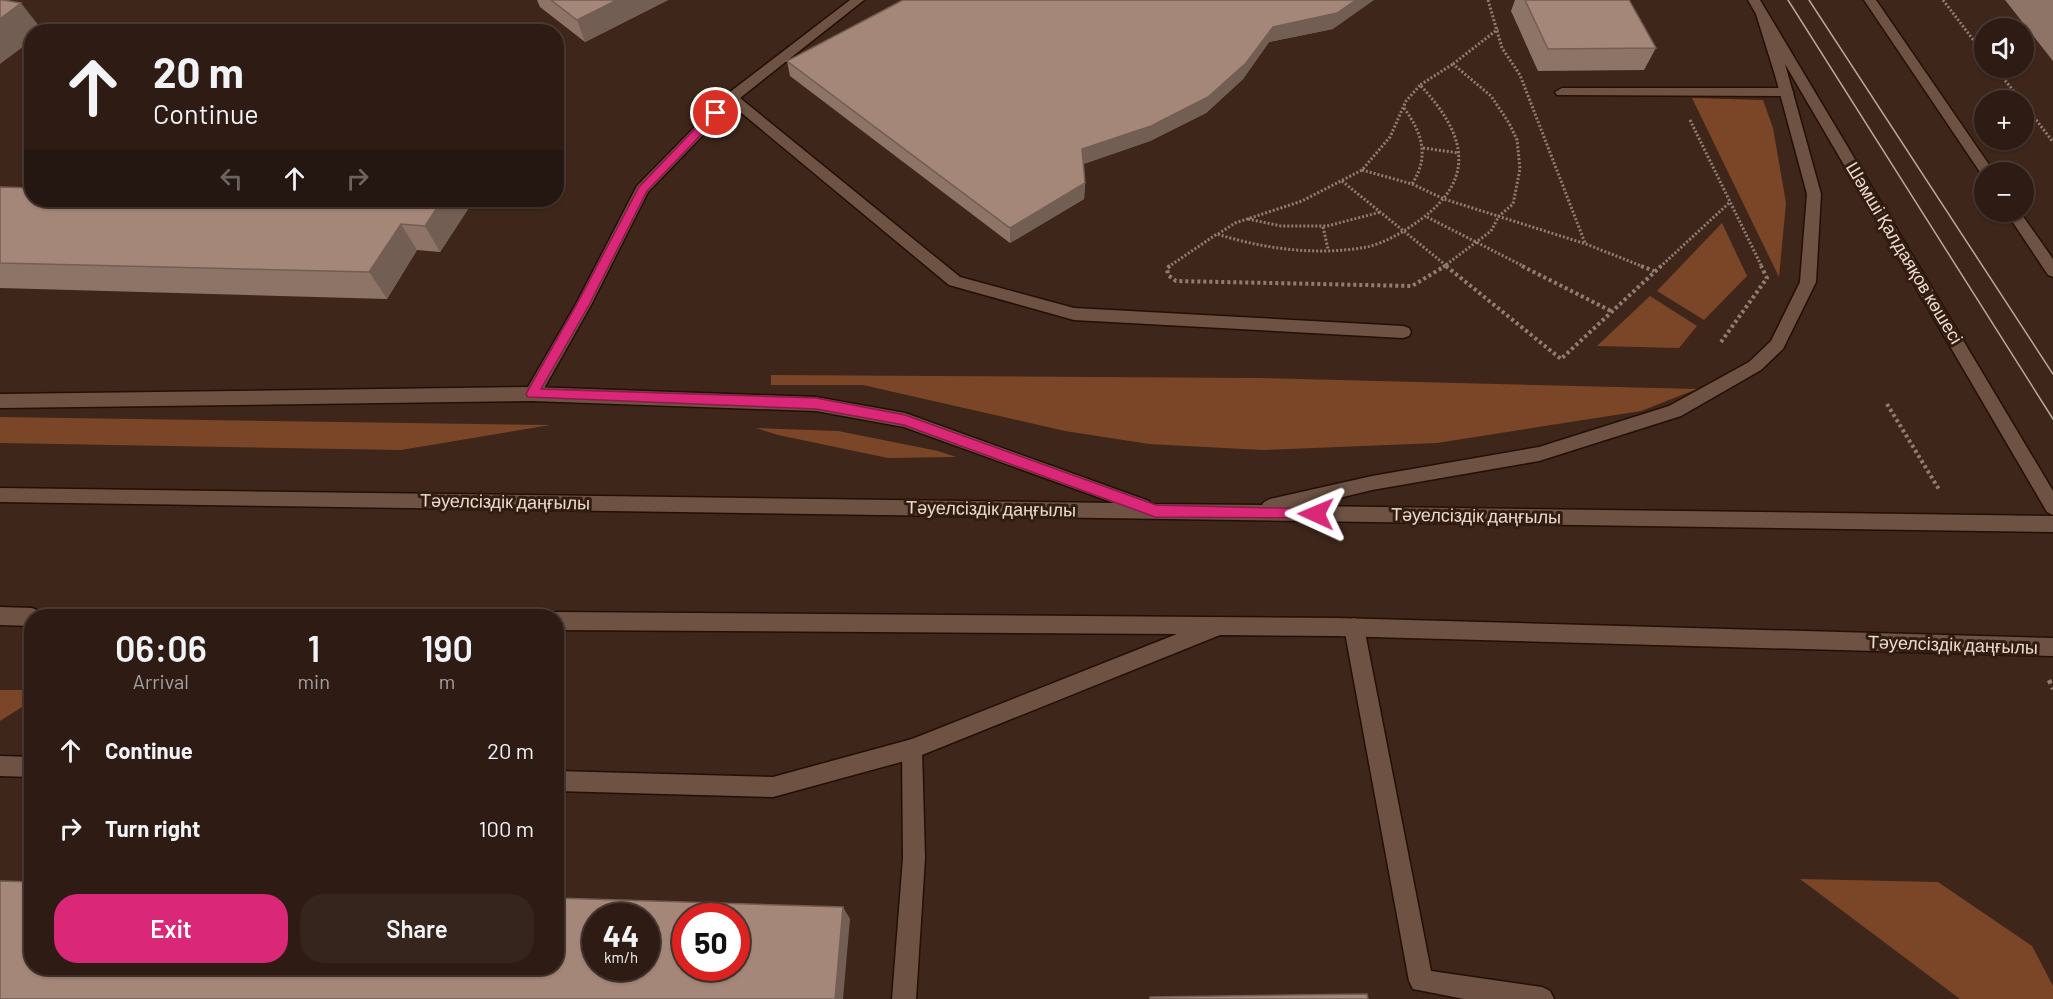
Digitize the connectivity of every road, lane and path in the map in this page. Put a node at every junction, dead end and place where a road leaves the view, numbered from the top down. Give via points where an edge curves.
1 (858, 0) edge
2 (1488, 0) edge
3 (1870, 0) edge
4 (1943, 0) edge
5 (1758, 6) edge
6 (1498, 29) junction
7 (1974, 41) edge
8 (1453, 64) junction
9 (2003, 78) edge
10 (1420, 85) junction
11 (2012, 90) edge
12 (1562, 92) dead end
13 (1787, 92) junction
14 (731, 98) junction
15 (1403, 108) junction
16 (1685, 112) dead end
17 (2034, 117) edge
18 (2053, 142) edge
19 (1423, 148) junction
20 (1459, 153) junction
21 (1980, 162) edge
22 (1362, 170) junction
23 (1342, 180) junction
24 (1412, 184) junction
25 (1444, 199) junction
26 (1730, 202) junction
27 (1381, 212) junction
28 (1499, 216) junction
29 (1427, 217) junction
30 (1247, 219) junction
31 (2020, 222) edge
32 (1323, 226) junction
33 (1404, 232) junction
34 (1217, 234) junction
35 (1586, 244) junction
36 (1329, 249) junction
37 (1445, 265) junction
38 (1654, 271) junction
39 (2053, 271) edge
40 (1613, 312) junction
41 (1403, 332) dead end
42 (1721, 342) dead end
43 (532, 394) junction
44 (0, 401) edge
45 (1887, 404) dead end
46 (0, 495) edge
47 (2053, 507) edge
48 (1155, 511) junction
49 (1245, 513) junction
50 (1959, 522) junction
51 (2053, 524) edge
52 (0, 616) edge
53 (24, 617) edge
54 (564, 621) edge
55 (1221, 626) junction
56 (1354, 627) junction
57 (2053, 647) edge
58 (912, 748) junction
59 (0, 766) edge
60 (24, 767) edge
61 (564, 781) edge
62 (904, 999) edge
63 (1542, 999) edge

1 - 14 main road
2 - 6 path
3 - 21 main road
4 - 7 path
5 - 13 main road
5 - 47 main road, Шәмші Қалдаяқов көшесі
6 - 8 path
6 - 35 path via 1502,48 1520,75
8 - 10 path
8 - 28 path via 1491,96 1516,140 1520,169 1513,204
9 - 11 path
10 - 15 path
10 - 20 path via 1448,115
12 - 13 main road
13 - 49 main road via 1814,194 1808,282 1777,345 1755,366 1675,411 1539,454 1372,483
14 - 41 main road via 955,281 1074,314
14 - 43 main road via 642,189
15 - 19 path via 1422,136
15 - 22 path via 1390,137
16 - 26 path
17 - 18 path
19 - 20 path
19 - 24 path via 1419,176
20 - 25 path via 1458,173
22 - 23 path
22 - 24 path
23 - 27 path
23 - 30 path via 1302,201
24 - 25 path
25 - 28 path
25 - 29 path
26 - 38 path
26 - 42 path via 1767,278
27 - 32 path
27 - 33 path
28 - 35 path
28 - 37 path via 1491,231
29 - 33 path
29 - 40 path
30 - 32 path via 1281,226
30 - 34 path
31 - 39 main road
32 - 36 path
33 - 36 path via 1368,247
33 - 37 path
34 - 36 path via 1257,246
34 - 37 path via 1167,268 1168,275 1176,281 1412,286
35 - 38 path
37 - 40 path via 1561,359
38 - 40 path
43 - 44 main road
43 - 48 main road via 816,404 905,420
45 - 50 path
46 - 48 main road, Тәуелсіздік даңғылы
48 - 49 main road, Тәуелсіздік даңғылы
49 - 50 main road, Тәуелсіздік даңғылы
50 - 51 main road, Тәуелсіздік даңғылы
52 - 53 main road
54 - 55 main road, Тәуелсіздік даңғылы
55 - 56 main road, Тәуелсіздік даңғылы
55 - 58 main road
56 - 57 main road, Тәуелсіздік даңғылы
56 - 63 main road via 1421,981
58 - 61 main road via 773,787
58 - 62 main road via 914,858
59 - 60 main road

